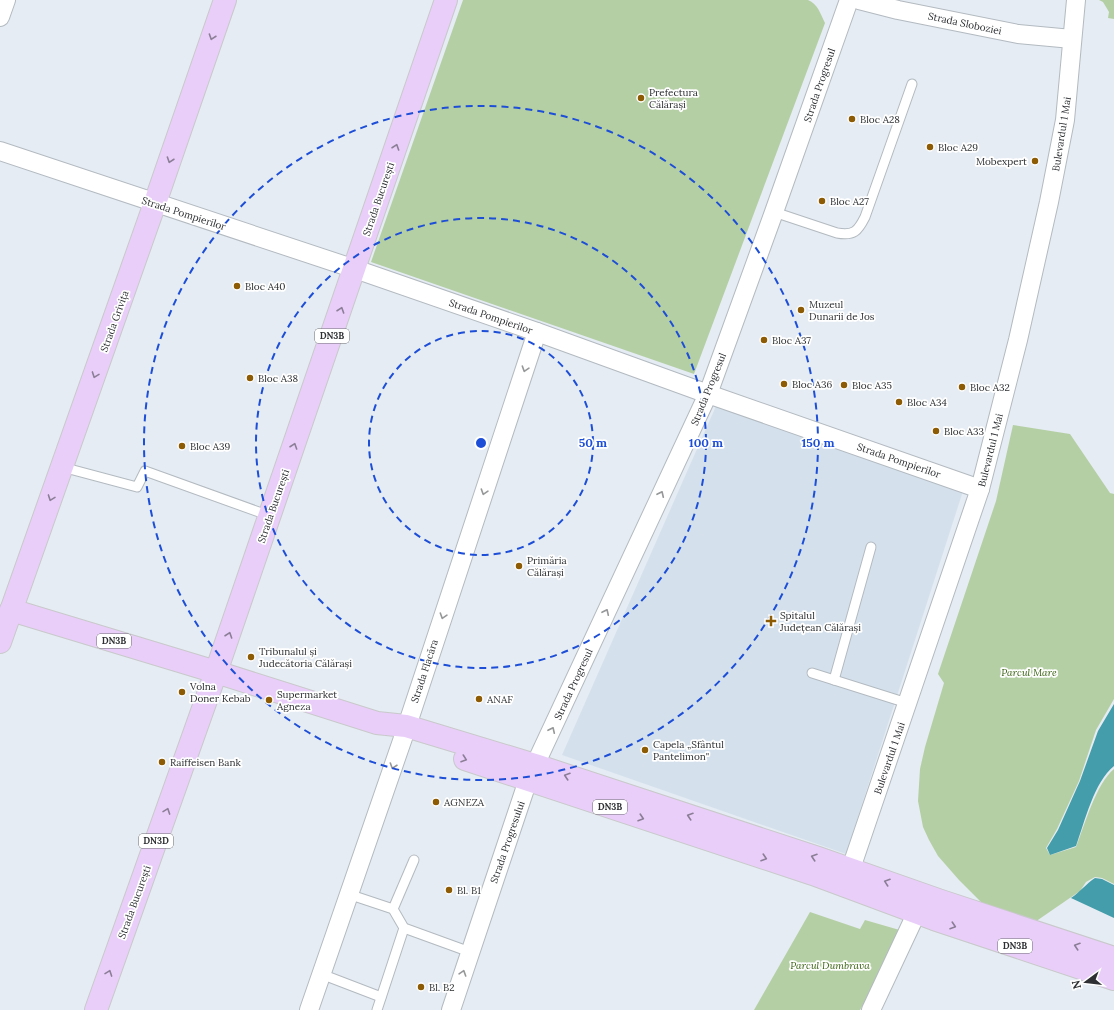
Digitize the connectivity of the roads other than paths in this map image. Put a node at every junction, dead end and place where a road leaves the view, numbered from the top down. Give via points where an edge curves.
1 (6, 0) edge
2 (225, 0) edge
3 (446, 0) edge
4 (850, 0) edge
5 (858, 0) edge
6 (1076, 0) edge
7 (0, 17) edge
8 (1072, 39) junction
9 (912, 84) dead end
10 (0, 151) edge
11 (156, 203) junction
12 (774, 212) junction
13 (355, 269) junction
14 (537, 332) junction
15 (708, 394) junction
16 (62, 467) junction
17 (980, 489) junction
18 (270, 516) junction
19 (871, 547) dead end
20 (6, 609) edge
21 (0, 642) edge
22 (216, 672) junction
23 (812, 673) dead end
24 (834, 680) junction
25 (907, 703) junction
26 (404, 732) junction
27 (531, 773) junction
28 (414, 860) dead end
29 (848, 878) junction
30 (348, 894) junction
31 (920, 903) junction
32 (393, 909) junction
33 (404, 928) junction
34 (470, 952) junction
35 (1114, 958) edge
36 (321, 974) junction
37 (1114, 979) edge
38 (381, 997) junction
39 (96, 1010) edge
40 (309, 1010) edge
41 (377, 1010) edge
42 (451, 1010) edge
43 (871, 1010) edge

1 - 7 street
2 -> 11 main road, Strada Grivița
13 -> 3 main road, Strada București / DN3B
4 - 12 street, Strada Progresul
5 - 8 street, Strada Sloboziei via 1018,34
6 - 8 street, Bulevardul 1 Mai
8 - 17 street, Bulevardul 1 Mai via 1065,120 1049,202 1018,340
9 - 12 lane via 865,217 857,229 847,235 837,233
10 - 11 street, Strada Pompierilor
11 - 13 street, Strada Pompierilor
11 -> 16 main road, Strada Grivița
12 - 15 street, Strada Progresul
13 - 14 street, Strada Pompierilor
18 -> 13 main road, Strada București / DN3B
14 - 15 street, Strada Pompierilor
14 -> 26 street, Strada Flacăra
15 - 17 street, Strada Pompierilor
27 -> 15 street, Strada Progresul
16 - 18 lane via 137,487 145,472
16 -> 20 main road, Strada Grivița
17 - 25 street, Bulevardul 1 Mai
22 -> 18 main road, Strada București / DN3B
19 - 24 lane
20 - 21 main road, Strada Grivița
20 - 22 main road, DN3B
22 - 26 main road, DN3B
39 -> 22 main road, Strada București / DN3D
23 - 24 lane
24 - 25 lane
25 - 29 street, Bulevardul 1 Mai
26 - 27 main road, DN3B
26 -> 30 street, Strada Flacăra
27 - 29 main road, DN3B
27 - 34 street, Strada Progresului
28 - 32 lane
29 - 31 main road, DN3B
30 - 32 lane
30 - 36 street, Strada Flacăra
35 -> 31 main road, DN3B
31 -> 37 main road, DN3B
31 - 43 street
32 - 33 lane
33 - 34 lane
33 - 38 lane
42 -> 34 street, Strada Progresului
36 - 38 lane
36 - 40 street, Strada Flacăra
38 - 41 lane

